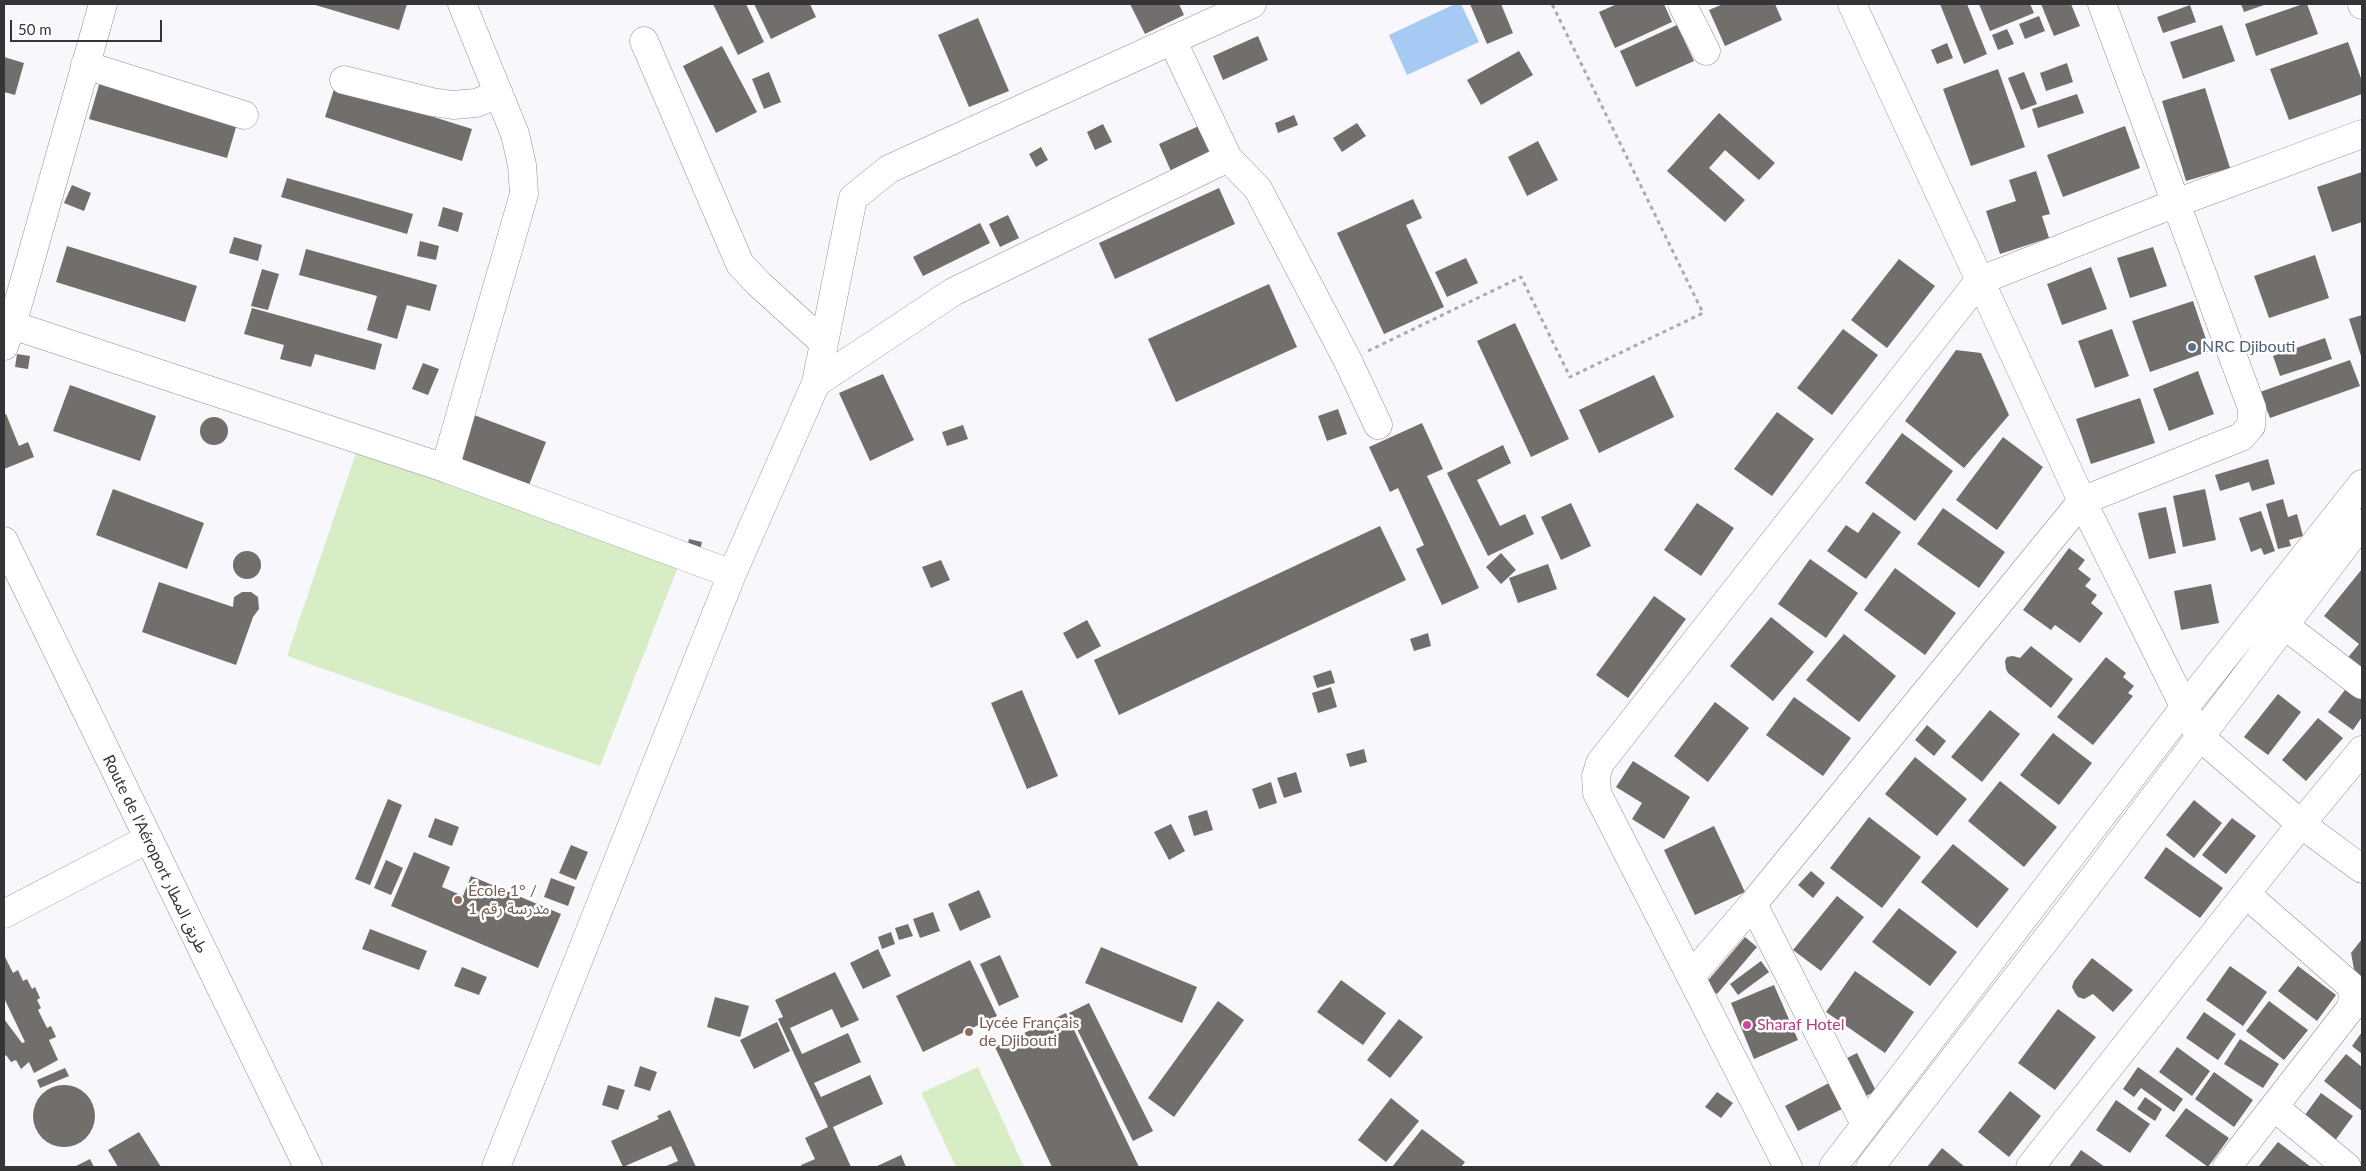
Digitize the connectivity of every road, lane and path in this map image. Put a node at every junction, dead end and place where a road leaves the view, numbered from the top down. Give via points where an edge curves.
1 (103, 4) edge
2 (462, 4) edge
3 (1252, 4) edge
4 (1552, 4) edge
5 (1682, 4) edge
6 (1852, 4) edge
7 (2102, 4) edge
8 (644, 40) dead end
9 (1172, 40) junction
10 (1706, 51) dead end
11 (85, 65) junction
12 (344, 80) dead end
13 (499, 94) junction
14 (244, 114) dead end
15 (2362, 134) edge
16 (1228, 158) junction
17 (2176, 203) junction
18 (1979, 281) junction
19 (8, 335) edge
20 (824, 343) junction
21 (1348, 362) junction
22 (816, 383) junction
23 (1378, 425) dead end
24 (446, 468) junction
25 (2362, 484) edge
26 (2082, 502) junction
27 (2362, 523) edge
28 (4, 541) edge
29 (732, 574) junction
30 (2284, 625) junction
31 (2362, 685) edge
32 (2184, 708) junction
33 (2199, 736) junction
34 (2362, 750) edge
35 (2301, 824) junction
36 (148, 839) junction
37 (2362, 869) edge
38 (2246, 894) junction
39 (1753, 904) junction
40 (4, 914) edge
41 (1690, 976) junction
42 (2274, 1107) junction
43 (1866, 1124) junction
44 (2362, 1156) edge
45 (308, 1167) edge
46 (496, 1167) edge
47 (1788, 1167) edge
48 (1833, 1167) edge
49 (1870, 1167) edge
50 (2030, 1167) edge
51 (2227, 1167) edge
52 (2347, 1167) edge
53 (2352, 1167) edge

1 - 11 street
2 - 13 street
3 - 9 street
4 - 21 path via 1703,313 1570,377 1521,277
5 - 10 street
6 - 18 street
7 - 17 street
8 - 20 street via 740,264
9 - 16 street
9 - 20 street via 889,169 853,198
11 - 14 street
11 - 19 street
12 - 13 street via 453,105 476,103
13 - 24 street via 515,134 524,194
15 - 17 street
16 - 21 street via 1258,188
16 - 22 street via 952,292
17 - 18 street
17 - 26 street via 2252,408 2251,426 2241,437
18 - 26 street
18 - 41 street via 1600,763 1596,776 1597,793
19 - 24 street
20 - 22 street
21 - 23 street
22 - 29 street
24 - 29 street
25 - 32 street
26 - 32 street
26 - 39 street
27 - 30 street
28 - 36 street, Route de l'Aéroport طريق المطار
29 - 46 street
30 - 31 street
30 - 33 street
32 - 33 street
32 - 43 street
33 - 35 street
33 - 49 street
34 - 35 street
35 - 37 street
35 - 38 street
36 - 40 street
36 - 45 street, Route de l'Aéroport طريق المطار
38 - 42 street via 2350,985 2354,997 2350,1010
38 - 50 street
39 - 41 street
39 - 43 street
41 - 47 street
42 - 51 street
42 - 52 street
43 - 48 street
44 - 53 street

